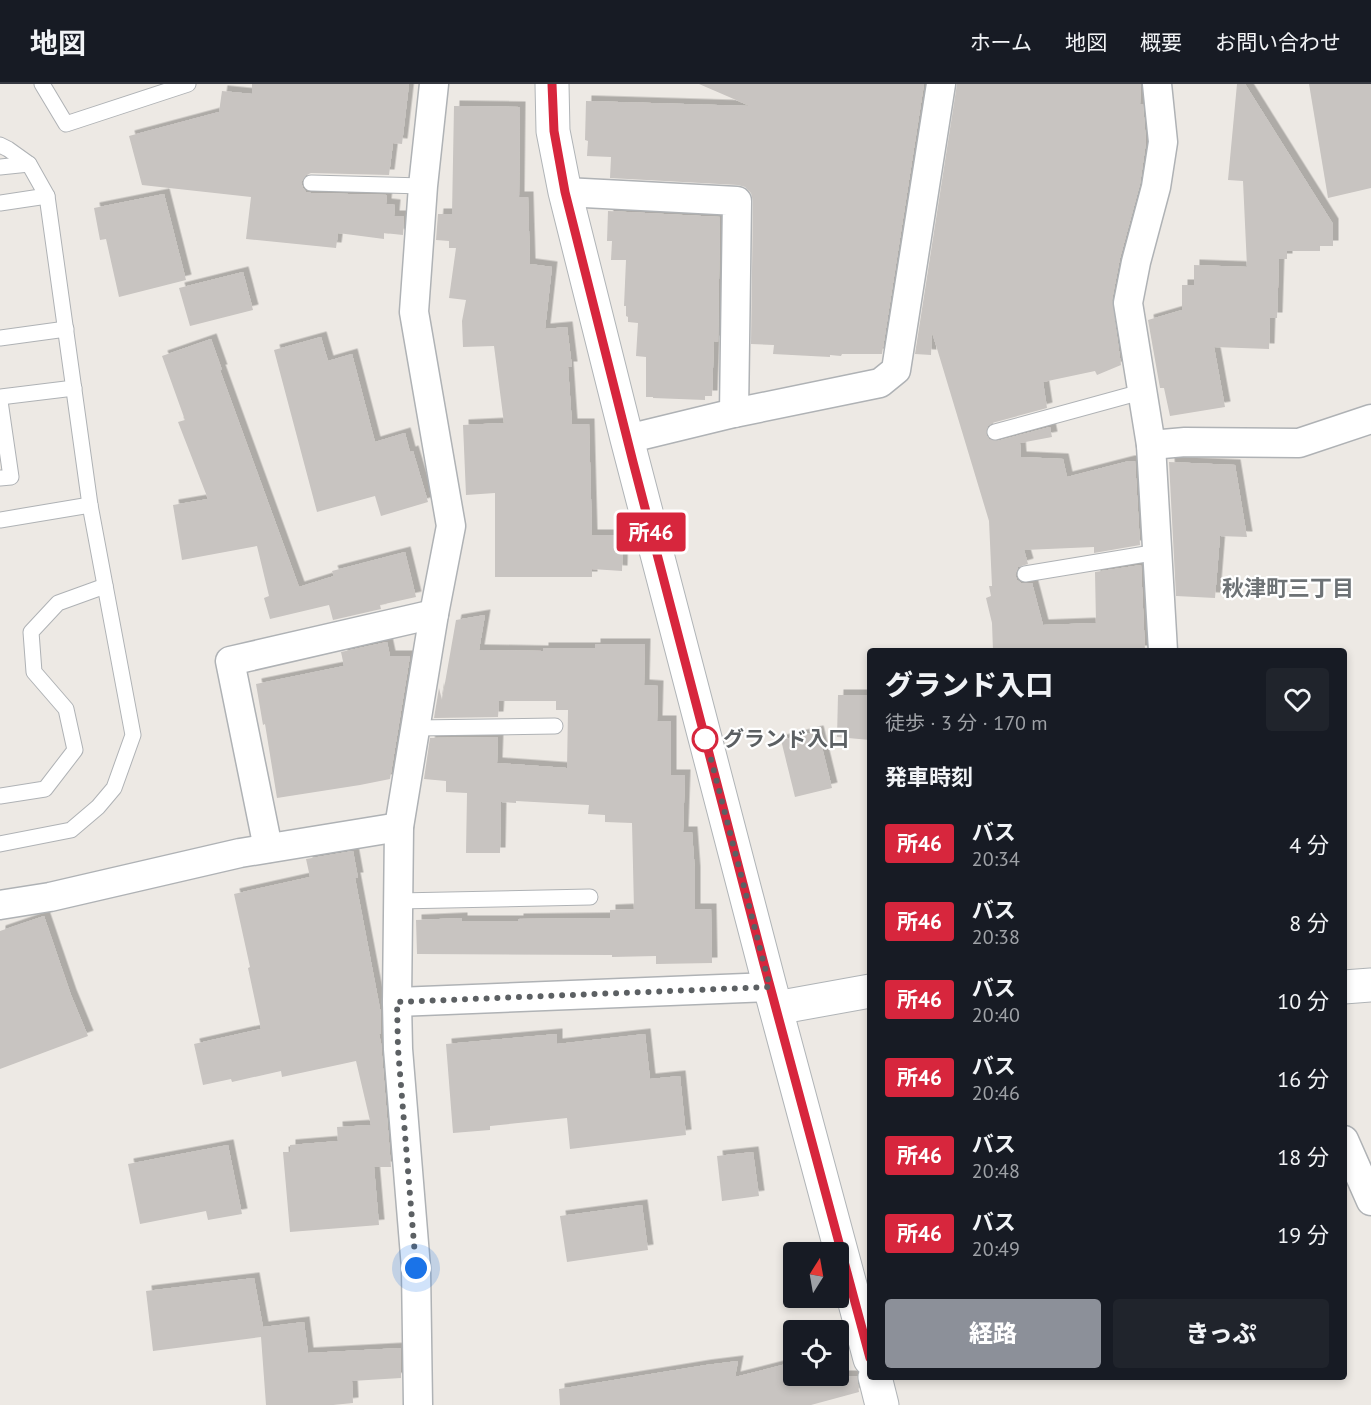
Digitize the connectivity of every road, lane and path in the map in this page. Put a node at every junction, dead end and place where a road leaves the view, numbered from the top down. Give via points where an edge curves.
1 (42, 84) edge
2 (188, 84) edge
3 (434, 84) edge
4 (552, 84) edge
5 (941, 84) edge
6 (1157, 84) edge
7 (0, 145) edge
8 (29, 164) junction
9 (0, 167) edge
10 (311, 183) dead end
11 (423, 186) junction
12 (565, 192) junction
13 (47, 196) junction
14 (0, 203) edge
15 (66, 329) junction
16 (0, 338) edge
17 (74, 388) junction
18 (1142, 392) junction
19 (0, 399) edge
20 (734, 413) junction
21 (1371, 419) edge
22 (995, 432) dead end
23 (627, 439) junction
24 (1151, 445) junction
25 (0, 478) edge
26 (90, 505) junction
27 (0, 520) edge
28 (1158, 552) junction
29 (1025, 574) dead end
30 (105, 586) junction
31 (434, 614) junction
32 (1162, 648) edge
33 (555, 726) dead end
34 (415, 728) junction
35 (0, 796) edge
36 (399, 827) junction
37 (0, 844) edge
38 (268, 848) junction
39 (590, 897) dead end
40 (398, 901) junction
41 (0, 904) edge
42 (1371, 985) edge
43 (1347, 987) edge
44 (867, 992) edge
45 (773, 998) junction
46 (397, 1002) junction
47 (1347, 1146) edge
48 (1368, 1186) edge
49 (867, 1348) edge
50 (876, 1380) edge
51 (418, 1405) edge
52 (882, 1405) edge

1 - 2 lane via 66,124
3 - 11 street
4 - 12 street via 554,131
5 - 20 street via 897,370 880,383
6 - 18 street via 1163,142 1128,303
7 - 8 lane
8 - 9 lane
8 - 13 lane
10 - 11 lane
11 - 31 street via 414,312 451,526
12 - 20 street via 737,201
12 - 23 street
13 - 14 lane
13 - 15 lane
15 - 16 lane
15 - 17 lane
17 - 19 lane
17 - 26 lane
18 - 22 lane
18 - 24 street
19 - 25 lane via 11,477
20 - 23 street
21 - 24 street via 1299,443
23 - 45 street
24 - 28 street
26 - 27 lane
26 - 30 lane
28 - 29 lane
28 - 32 street
30 - 35 lane via 58,603 31,632 34,672 66,709 75,750 45,789
30 - 37 lane via 133,735 114,788 71,830
31 - 34 street
31 - 38 street via 230,661
33 - 34 lane
34 - 36 street
36 - 38 street
36 - 40 street
38 - 41 street via 50,897
39 - 40 lane
40 - 46 street
42 - 43 street
44 - 45 street
45 - 46 street
45 - 49 street
46 - 51 street via 416,1268
47 - 48 street
50 - 52 street

